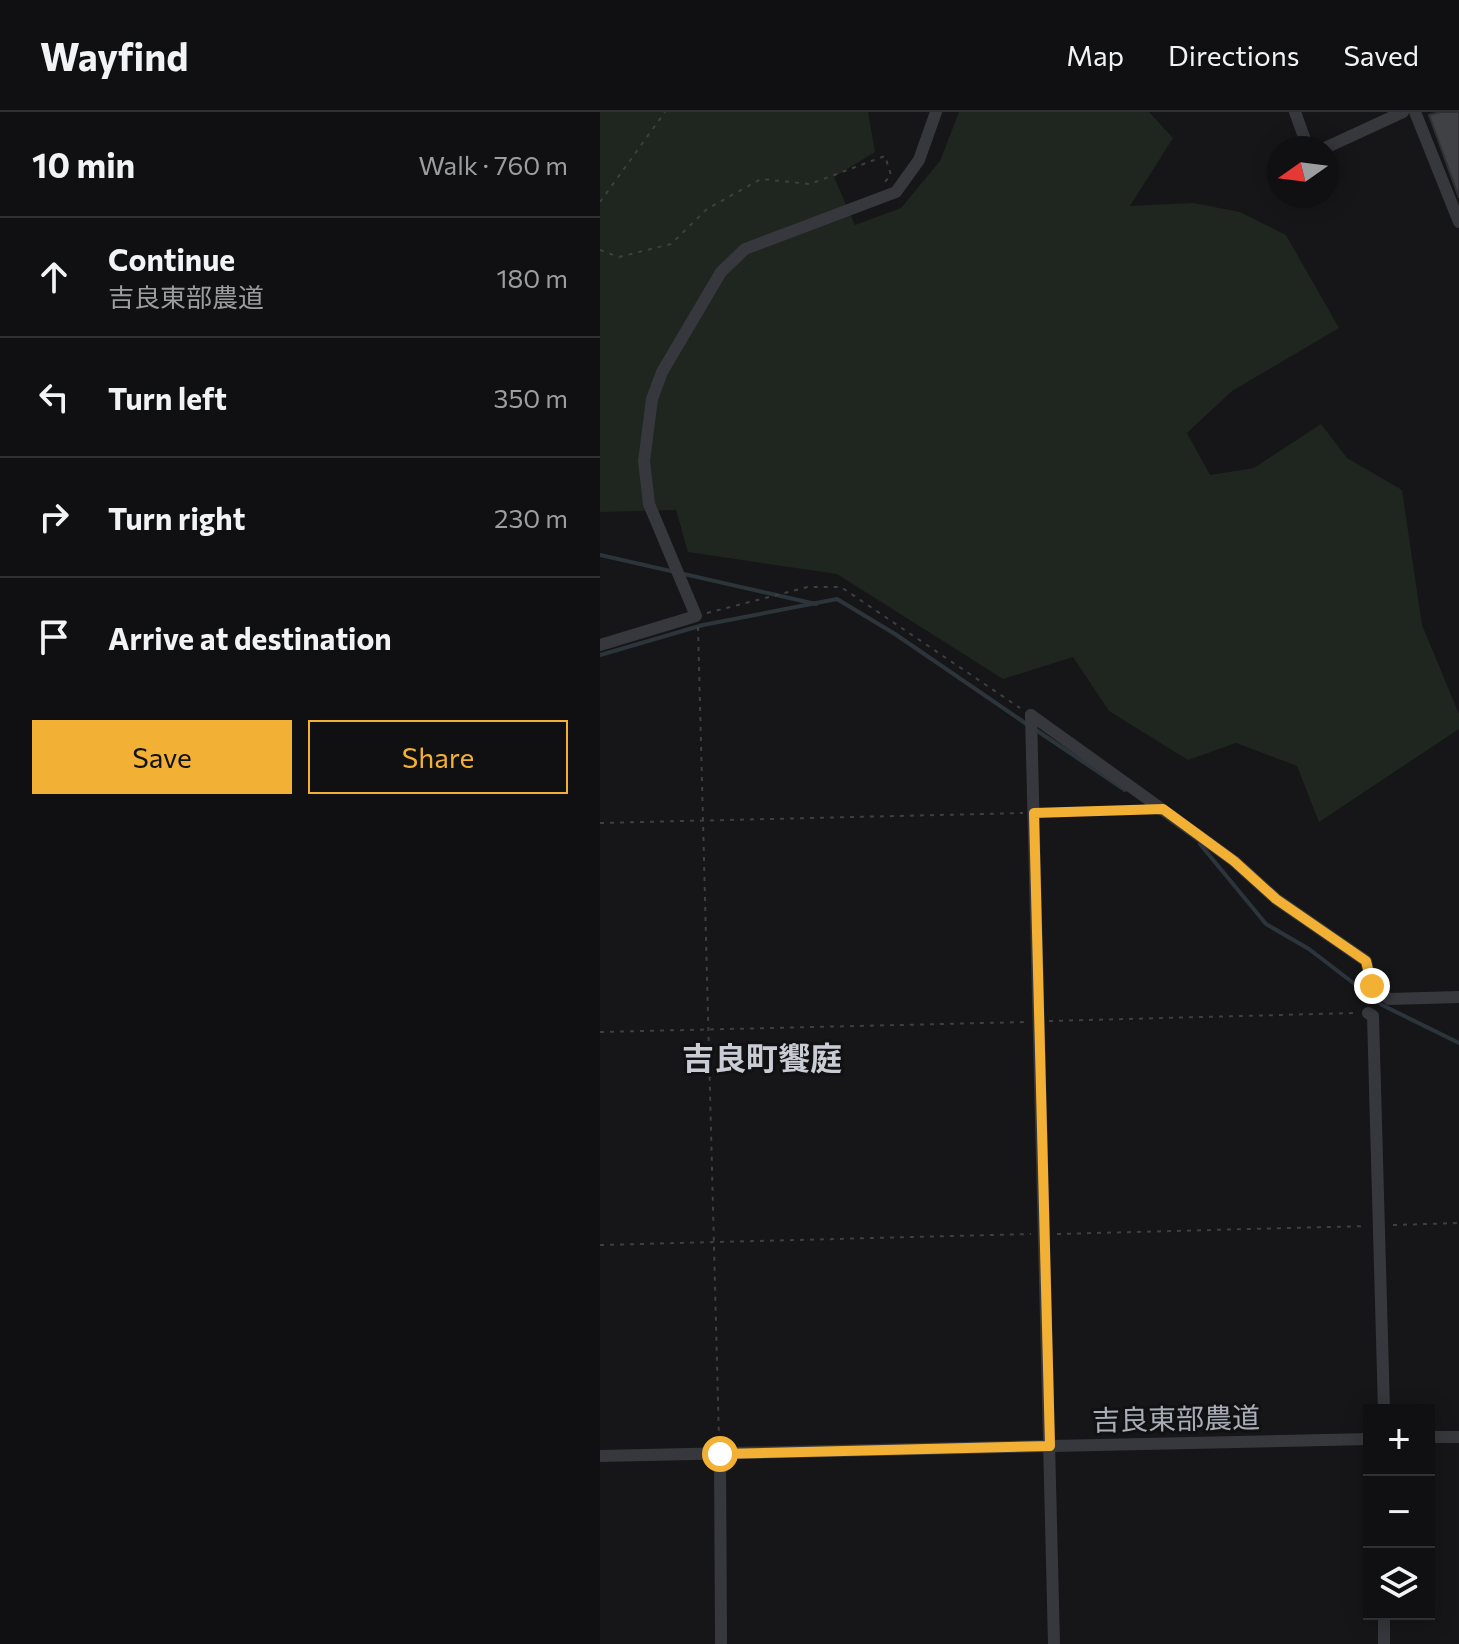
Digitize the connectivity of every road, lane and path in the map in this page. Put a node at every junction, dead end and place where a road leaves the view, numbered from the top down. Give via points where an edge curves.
1 (665, 112) edge
2 (936, 112) edge
3 (1295, 112) edge
4 (1403, 112) edge
5 (1415, 112) edge
6 (1304, 136) edge
7 (1339, 142) edge
8 (881, 186) dead end
9 (600, 202) edge
10 (1459, 222) edge
11 (600, 250) edge
12 (696, 616) junction
13 (600, 645) edge
14 (1031, 715) junction
15 (1163, 809) junction
16 (1034, 813) junction
17 (704, 821) junction
18 (600, 823) edge
19 (1459, 997) edge
20 (1368, 1013) joint
21 (1040, 1021) junction
22 (708, 1030) junction
23 (600, 1032) edge
24 (1459, 1223) edge
25 (1380, 1226) junction
26 (1045, 1234) junction
27 (714, 1243) junction
28 (600, 1245) edge
29 (1384, 1404) edge
30 (1435, 1437) edge
31 (1459, 1437) edge
32 (1363, 1439) edge
33 (1050, 1446) junction
34 (720, 1454) junction
35 (600, 1456) edge
36 (1384, 1620) edge
37 (721, 1644) edge
38 (1054, 1644) edge
39 (1384, 1644) edge

1 - 9 path
2 - 12 street via 919,160 896,192 745,249 729,264 662,372 652,399 644,461 649,504
3 - 6 street
4 - 7 street
5 - 10 street
8 - 11 path via 891,175 885,156 810,184 761,179 707,209 671,244 619,257
12 - 13 street
12 - 14 path via 808,587 841,587
12 - 17 path
14 - 15 street
14 - 16 street
15 - 16 path
15 - 19 street via 1276,899 1366,961 1372,986 1389,999
16 - 17 path
16 - 21 street
17 - 18 path
17 - 22 path
20 - 21 path
20 - 25 street via 1373,1016
21 - 22 path
21 - 26 street
22 - 23 path
22 - 27 path
24 - 25 path
25 - 26 path
25 - 29 street
26 - 27 path
26 - 33 street
27 - 28 path
27 - 34 path
30 - 31 street
32 - 33 street, 吉良東部農道
33 - 34 street, 吉良東部農道
33 - 38 street
34 - 35 street, 吉良東部農道
34 - 37 street
36 - 39 street

